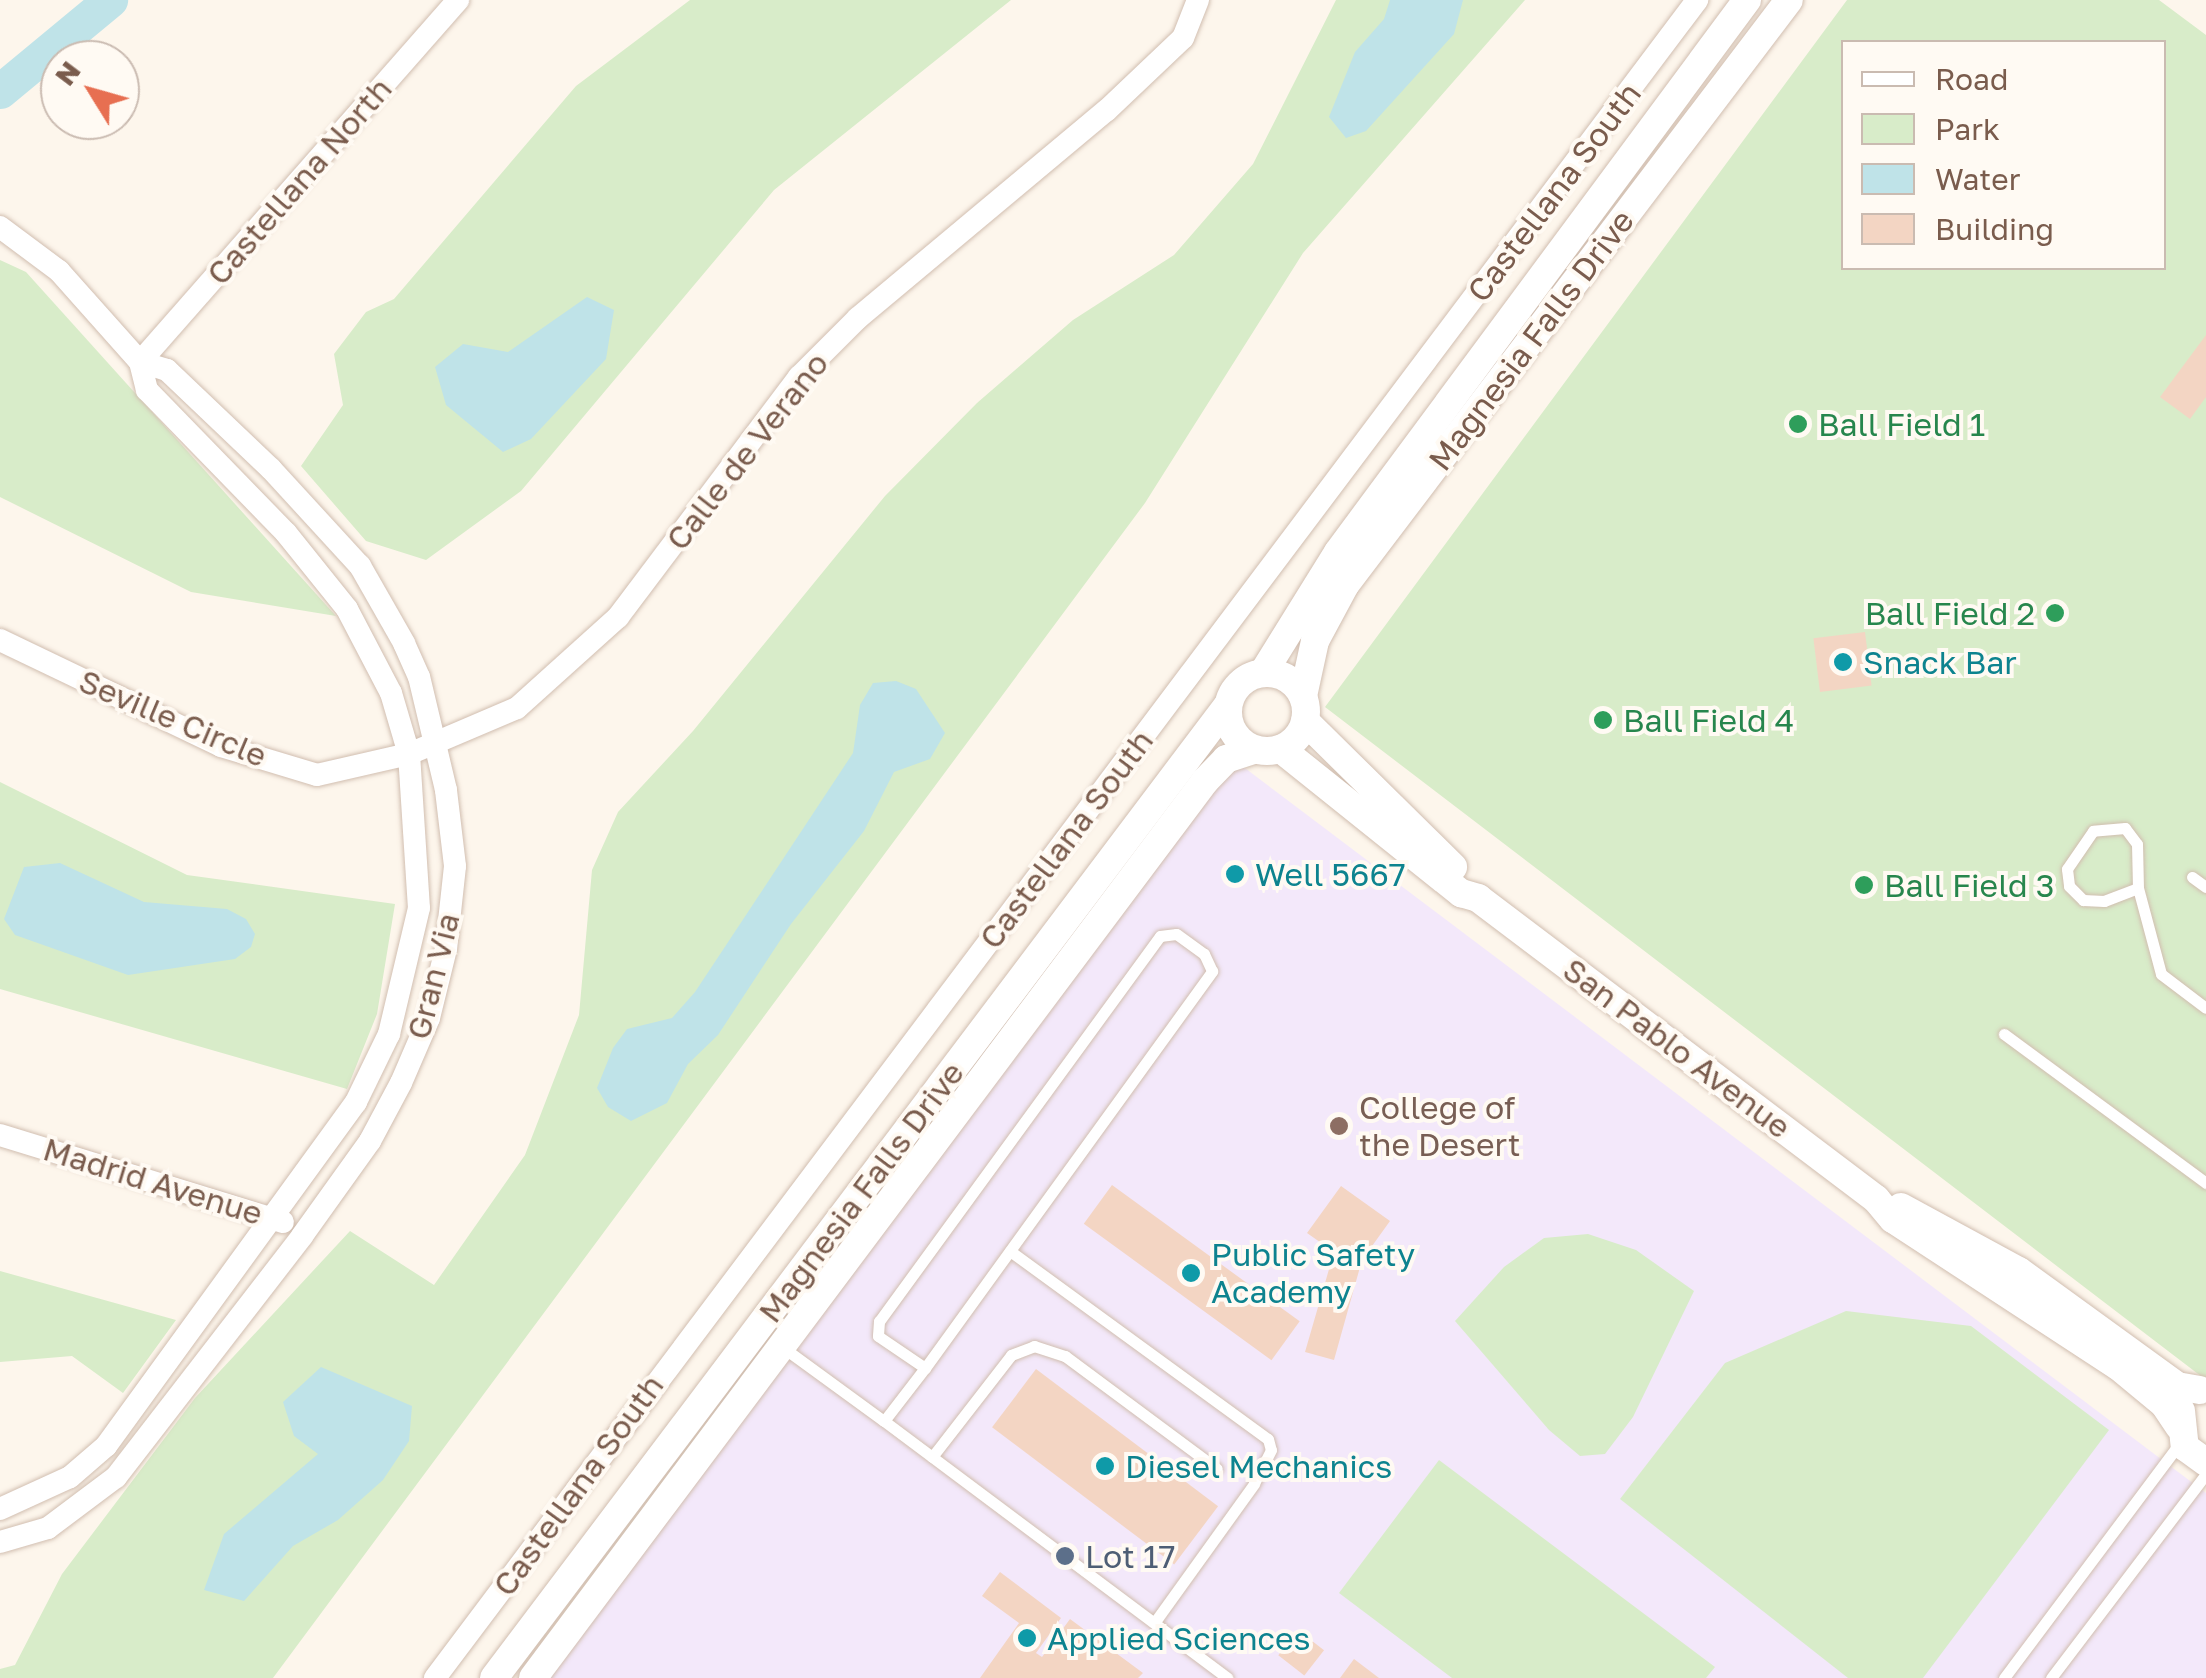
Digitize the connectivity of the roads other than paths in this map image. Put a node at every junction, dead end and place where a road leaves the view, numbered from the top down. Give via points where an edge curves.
1 (458, 0) edge
2 (1198, 0) edge
3 (1697, 0) edge
4 (1747, 0) edge
5 (1788, 0) edge
6 (0, 227) edge
7 (140, 362) junction
8 (0, 640) edge
9 (1263, 672) junction
10 (1227, 706) junction
11 (1304, 708) junction
12 (435, 743) junction
13 (1267, 749) junction
14 (408, 754) junction
15 (2192, 877) dead end
16 (2206, 887) edge
17 (2138, 888) junction
18 (1478, 898) junction
19 (2206, 1008) edge
20 (2004, 1034) dead end
21 (0, 1135) edge
22 (2206, 1183) edge
23 (1876, 1198) junction
24 (274, 1216) junction
25 (302, 1236) junction
26 (1010, 1250) junction
27 (781, 1346) junction
28 (925, 1368) junction
29 (2203, 1389) edge
30 (884, 1421) junction
31 (2180, 1433) junction
32 (932, 1457) junction
33 (2206, 1462) edge
34 (1216, 1469) dead end
35 (2206, 1474) edge
36 (0, 1509) edge
37 (0, 1542) edge
38 (1154, 1623) junction
39 (436, 1678) edge
40 (494, 1678) edge
41 (533, 1678) edge
42 (1227, 1678) edge
43 (2004, 1678) edge
44 (2051, 1678) edge

1 - 7 street, Castellana North
2 - 12 street, Calle de Verano via 1182,38 1106,110 858,318 799,377 618,618 517,708
3 - 39 street, Castellana South
4 - 9 street, Magnesia Falls Drive via 1338,552
5 - 11 street, Magnesia Falls Drive via 1345,585 1315,641
6 - 7 street, Gran Via via 59,270
7 - 12 street, Gran Via via 167,370 360,566 419,677
7 - 14 street, Gran Via via 147,390 286,533 348,609 391,693
8 - 14 street, Seville Circle via 221,746 317,776
9 - 10 street via 1240,682
9 - 11 street via 1287,678
10 - 13 street via 1232,733
10 - 40 street, Magnesia Falls Drive
11 - 13 street
11 - 18 street, San Pablo Avenue
12 - 14 street, Calle de Verano
12 - 25 street, Gran Via via 454,866 446,949 430,1018 370,1142
13 - 18 street, San Pablo Avenue via 1461,893
13 - 27 street, Magnesia Falls Drive via 1226,759 1204,781
14 - 24 street, Gran Via via 419,908 389,1034 356,1102
15 - 16 lane
17 - 17 lane via 2104,901 2083,900 2068,886 2066,868 2092,831 2125,828 2137,844
17 - 19 lane via 2161,974
18 - 23 street, San Pablo Avenue
20 - 22 lane
21 - 24 street, Madrid Avenue
23 - 29 street, San Pablo Avenue via 2019,1271 2177,1386
23 - 31 street, San Pablo Avenue via 1893,1219 1970,1273 2118,1366 2164,1404
24 - 25 street, Madrid Avenue
24 - 36 street, Gran Via via 106,1446 54,1486
25 - 37 street, Gran Via via 116,1477 48,1528
26 - 28 lane
26 - 28 lane via 1212,971 1204,954 1176,934 1160,936 879,1321 878,1336
26 - 38 lane via 1268,1439 1271,1450 1254,1484
27 - 30 lane
27 - 41 street, Magnesia Falls Drive
28 - 30 lane
29 - 31 street via 2182,1409
30 - 32 lane
31 - 33 street, San Pablo Avenue
31 - 43 lane
32 - 34 lane via 1011,1355 1034,1346 1065,1356
32 - 38 lane
35 - 44 lane
38 - 42 lane

